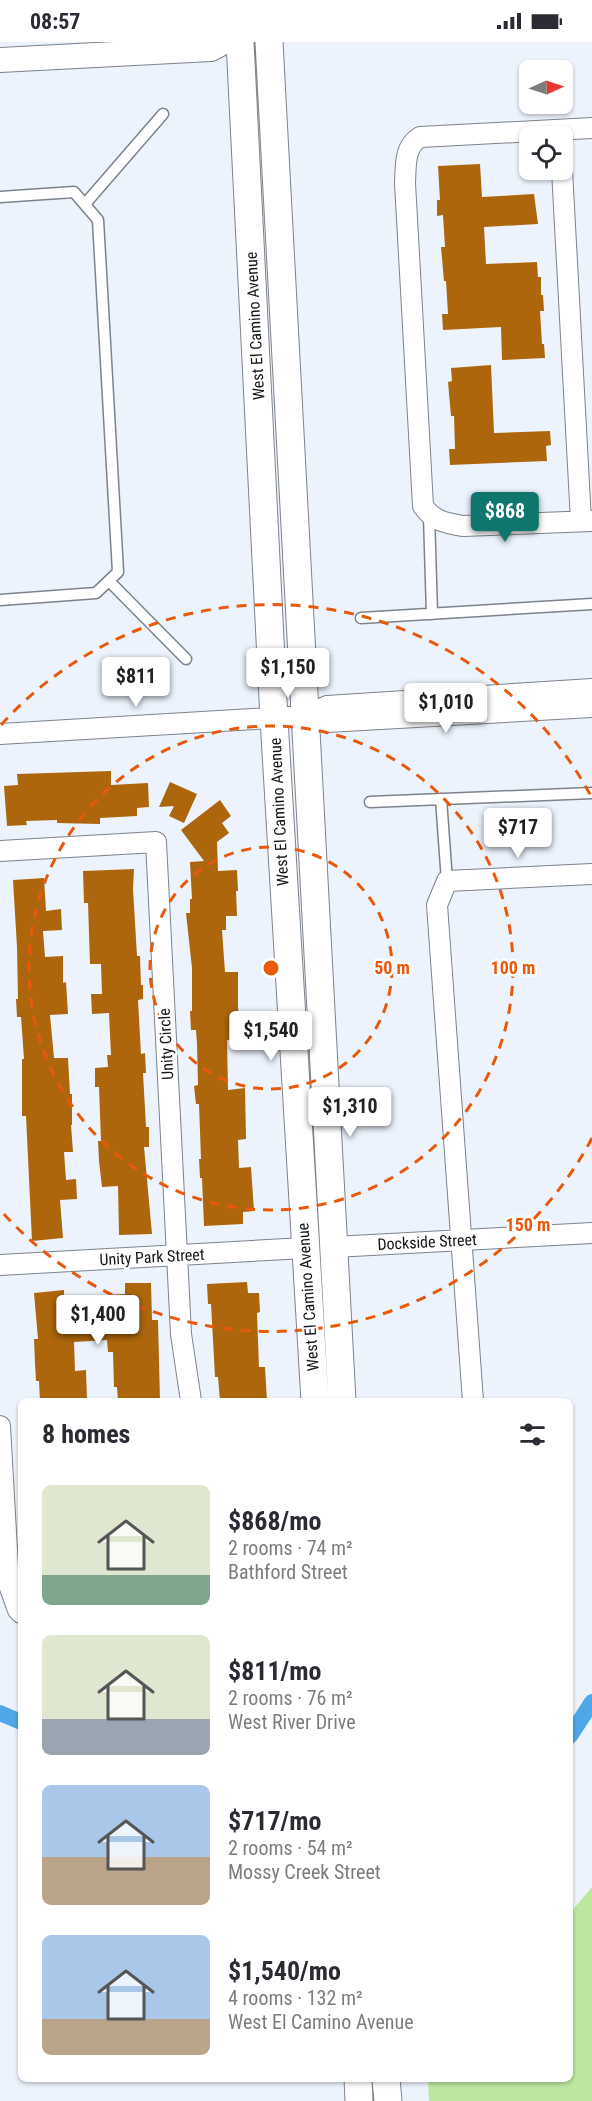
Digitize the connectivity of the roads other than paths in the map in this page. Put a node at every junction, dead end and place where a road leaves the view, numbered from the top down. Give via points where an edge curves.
1 (224, 42) edge
2 (240, 42) edge
3 (269, 42) edge
4 (0, 60) edge
5 (163, 114) dead end
6 (592, 128) edge
7 (573, 131) edge
8 (519, 134) edge
9 (563, 180) edge
10 (0, 197) edge
11 (85, 204) junction
12 (429, 515) junction
13 (586, 521) edge
14 (109, 581) junction
15 (0, 600) edge
16 (592, 604) edge
17 (432, 614) junction
18 (361, 618) dead end
19 (186, 659) dead end
20 (592, 689) edge
21 (592, 707) edge
22 (305, 716) junction
23 (274, 719) junction
24 (0, 734) edge
25 (592, 793) edge
26 (441, 800) junction
27 (370, 802) dead end
28 (0, 851) edge
29 (592, 874) edge
30 (447, 881) junction
31 (592, 1233) edge
32 (462, 1240) junction
33 (334, 1247) junction
34 (304, 1248) junction
35 (177, 1255) junction
36 (0, 1265) edge
37 (191, 1398) edge
38 (315, 1398) edge
39 (342, 1398) edge
40 (473, 1398) edge
41 (0, 1426) edge
42 (18, 1606) edge
43 (358, 2082) edge
44 (370, 2082) edge
45 (386, 2082) edge
46 (359, 2101) edge
47 (372, 2101) edge
48 (388, 2101) edge

1 - 4 street via 211,49
2 - 23 main road, West El Camino Avenue
3 - 22 main road, West El Camino Avenue
5 - 11 lane
6 - 7 street
8 - 12 street via 420,137 412,142 407,155 405,183 423,506
9 - 13 street
10 - 11 lane via 74,192
11 - 14 lane via 98,219 118,572
12 - 13 street via 463,526
12 - 17 lane
14 - 15 lane via 96,593
14 - 19 lane
16 - 17 lane
17 - 18 lane
20 - 22 street via 327,706
21 - 22 street via 327,722
22 - 23 street
22 - 33 main road, West El Camino Avenue
23 - 24 street
23 - 34 main road, West El Camino Avenue
25 - 26 lane
26 - 27 lane
26 - 30 lane
28 - 35 street, Unity Circle via 156,842
29 - 30 street
30 - 32 street via 437,905
31 - 32 street, Dockside Street
32 - 33 street, Dockside Street
32 - 40 street
33 - 39 main road, West El Camino Avenue
34 - 35 street, Unity Park Street
34 - 38 main road, West El Camino Avenue
35 - 36 street, Unity Park Street
35 - 37 street, Unity Circle via 181,1334
41 - 42 street via 9,1586
43 - 46 main road
44 - 47 main road
45 - 48 main road

